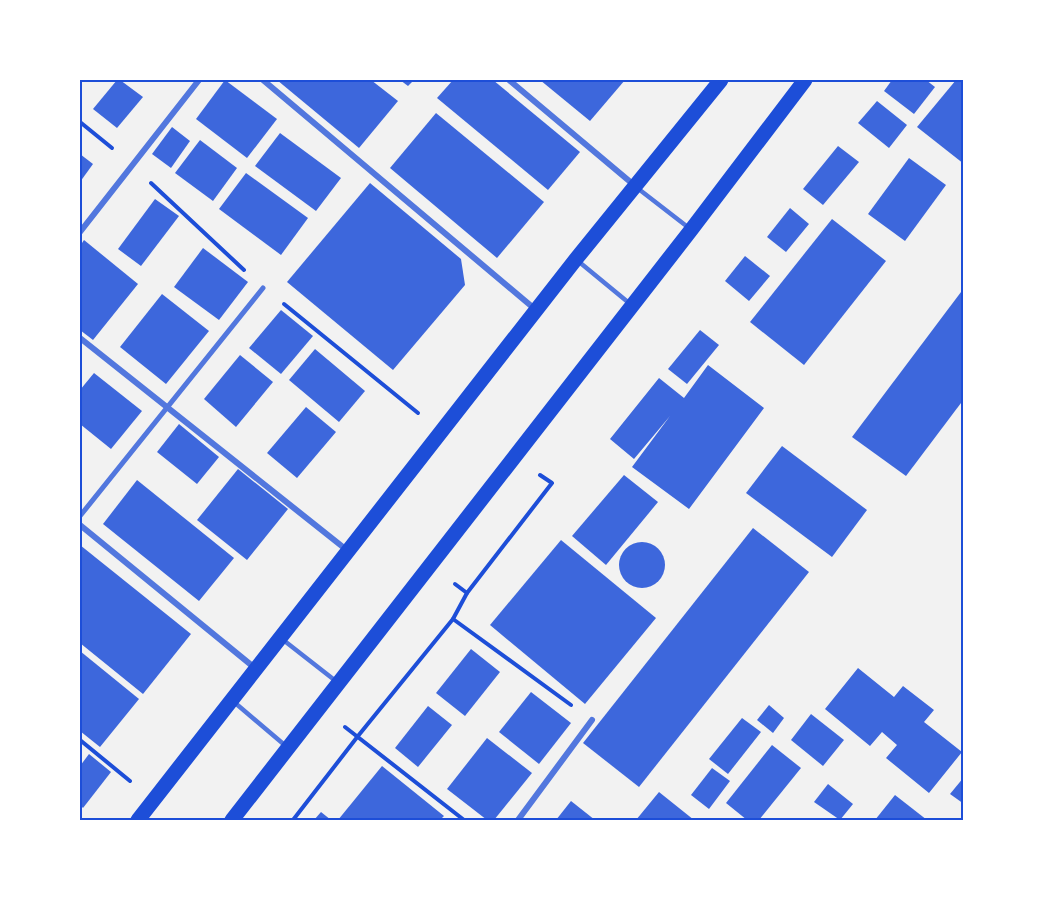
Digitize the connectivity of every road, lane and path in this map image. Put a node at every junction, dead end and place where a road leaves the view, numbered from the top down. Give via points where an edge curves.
1 (199, 80) edge
2 (263, 80) edge
3 (508, 80) edge
4 (721, 80) edge
5 (805, 80) edge
6 (635, 186) junction
7 (691, 230) junction
8 (80, 232) edge
9 (576, 259) junction
10 (263, 288) dead end
11 (632, 305) junction
12 (536, 311) junction
13 (80, 338) edge
14 (168, 407) junction
15 (552, 483) dead end
16 (80, 516) edge
17 (80, 525) edge
18 (348, 551) junction
19 (453, 620) junction
20 (280, 638) junction
21 (257, 669) junction
22 (339, 684) junction
23 (232, 700) junction
24 (592, 720) joint
25 (358, 736) junction
26 (80, 740) edge
27 (289, 747) junction
28 (154, 800) junction
29 (138, 820) edge
30 (232, 820) edge
31 (293, 820) edge
32 (464, 820) edge
33 (518, 820) edge

1 - 8 street
2 - 12 street
3 - 6 street
4 - 6 main road
5 - 7 main road
6 - 7 lane
6 - 9 main road
7 - 11 main road
9 - 11 lane
9 - 12 main road
10 - 14 street
11 - 22 main road
12 - 18 main road
13 - 14 street
14 - 16 street
14 - 18 street
15 - 19 path via 467,593
17 - 21 street
18 - 20 main road
19 - 24 path
19 - 25 path
20 - 21 main road
20 - 22 lane
21 - 23 main road
22 - 27 main road
23 - 27 lane
23 - 28 main road
24 - 33 street
25 - 31 path
25 - 32 path
26 - 28 path
27 - 30 main road
28 - 29 main road

